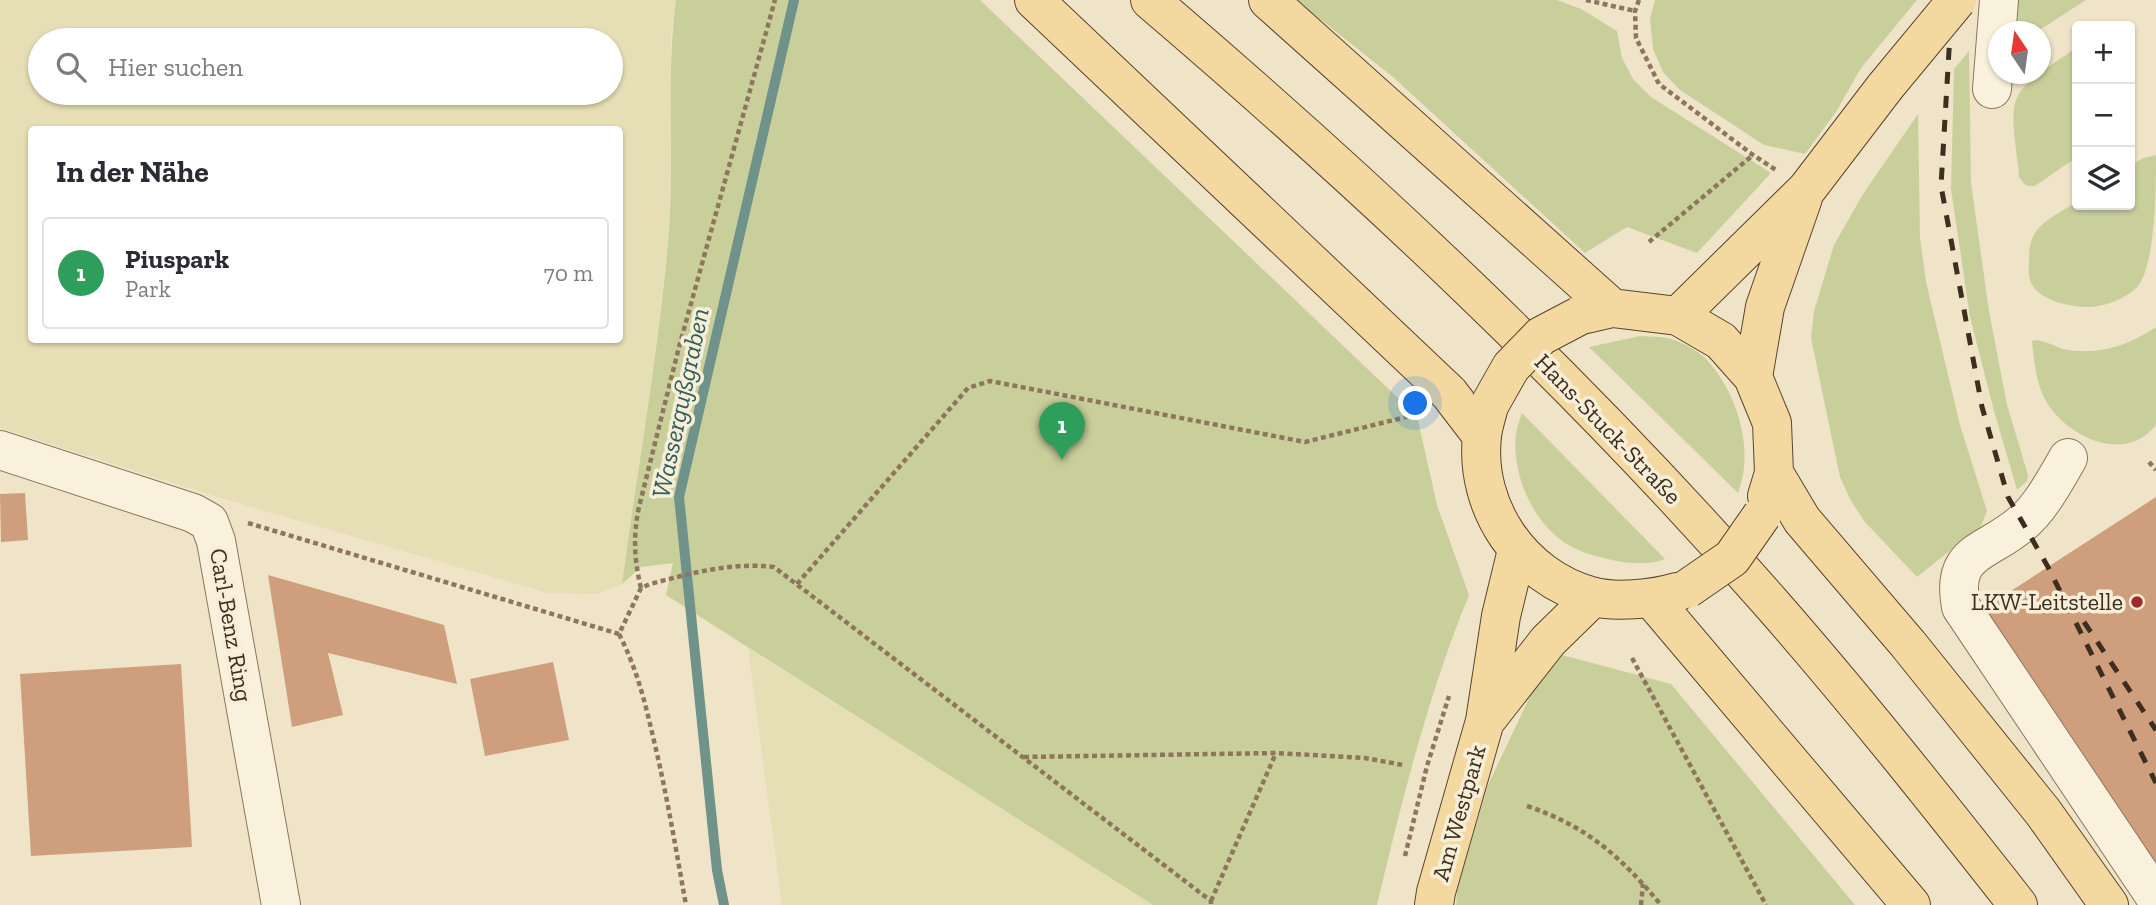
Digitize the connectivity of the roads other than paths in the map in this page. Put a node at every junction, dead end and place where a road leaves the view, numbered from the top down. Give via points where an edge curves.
1 (1034, 0) edge
2 (1150, 0) edge
3 (1268, 0) edge
4 (1957, 0) edge
5 (1998, 0) edge
6 (1992, 89) dead end
7 (1807, 189) junction
8 (1596, 312) junction
9 (1678, 316) junction
10 (1753, 377) junction
11 (1486, 420) junction
12 (0, 450) edge
13 (2068, 458) dead end
14 (1774, 473) junction
15 (1517, 550) junction
16 (1670, 594) junction
17 (1593, 597) junction
18 (1485, 721) junction
19 (268, 887) edge
20 (2156, 898) edge
21 (1434, 905) edge
22 (1911, 905) edge
23 (2018, 905) edge
24 (2109, 905) edge

1 - 11 main road via 1449,393
2 - 23 main road, Hans-Stuck-Straße via 1385,209 1496,313 1615,435 1769,601
3 - 8 main road
4 - 7 main road, bridge
5 - 6 street
7 - 9 main road
7 - 10 main road via 1765,307
8 - 9 main road
8 - 11 main road, bridge via 1541,337 1510,367
9 - 10 main road via 1721,341
10 - 14 main road via 1772,424
11 - 15 main road via 1483,477 1494,516
12 - 19 street, Carl-Benz Ring via 209,522 216,541
13 - 20 street via 2023,523 1968,560 1957,587 1961,607
14 - 16 main road, bridge via 1762,515 1732,558
14 - 24 main road via 1802,520 2043,812
15 - 17 main road via 1551,580
15 - 18 main road, Am Westpark via 1501,616
16 - 17 main road
16 - 22 main road
17 - 18 main road, Am Westpark via 1548,640
18 - 21 main road, Am Westpark

